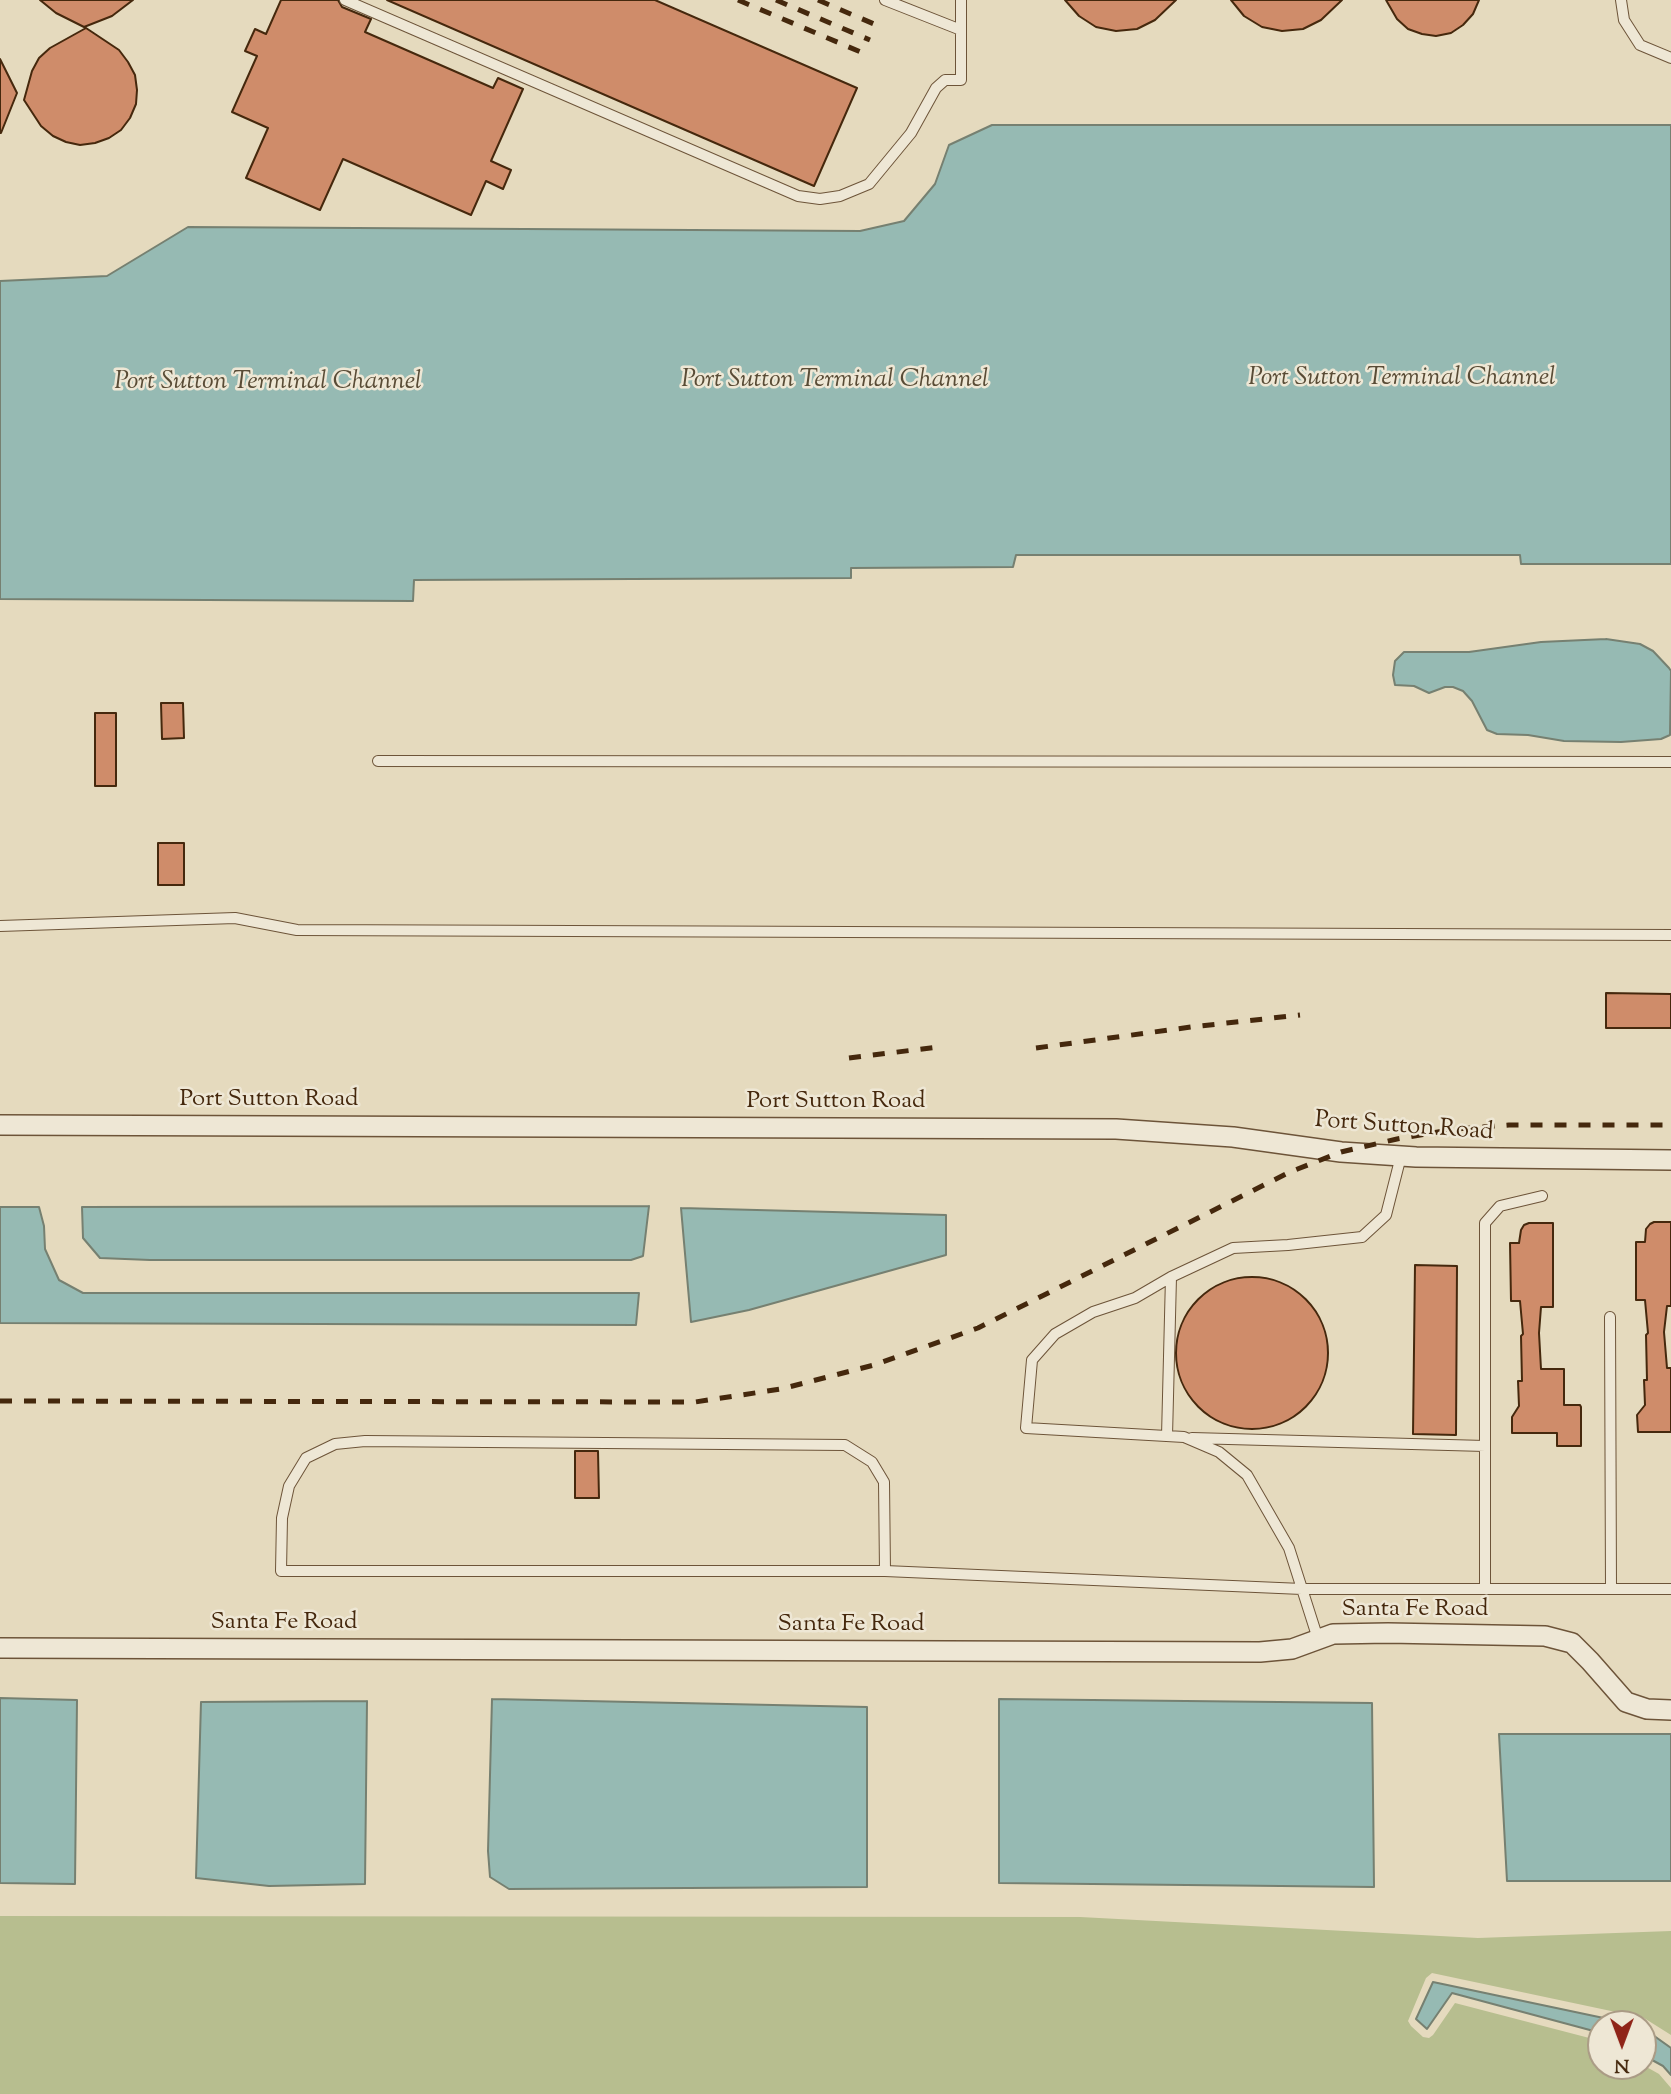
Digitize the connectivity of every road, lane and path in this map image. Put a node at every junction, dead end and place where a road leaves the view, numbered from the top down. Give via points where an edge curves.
1 (345, 0) edge
2 (886, 0) edge
3 (961, 0) edge
4 (1621, 0) edge
5 (961, 30) junction
6 (1671, 58) edge
7 (378, 761) dead end
8 (1671, 762) edge
9 (0, 926) edge
10 (1671, 935) edge
11 (0, 1125) edge
12 (1401, 1156) junction
13 (1671, 1160) edge
14 (1542, 1196) dead end
15 (1171, 1277) junction
16 (1610, 1317) dead end
17 (1167, 1436) junction
18 (1184, 1437) junction
19 (1485, 1446) junction
20 (885, 1571) junction
21 (1302, 1589) junction
22 (1485, 1589) junction
23 (1611, 1589) junction
24 (1671, 1589) edge
25 (1318, 1639) junction
26 (0, 1648) edge
27 (1671, 1710) edge

1 - 5 lane via 798,196 820,199 869,184 911,133 936,88 945,79 961,79
2 - 5 lane
3 - 5 lane
4 - 6 lane via 1623,20 1640,45
7 - 8 lane
9 - 10 lane via 235,918 297,930
11 - 12 street, Port Sutton Road via 1103,1129 1191,1133
12 - 13 street, Port Sutton Road
12 - 15 lane via 1386,1215 1362,1237 1233,1248
14 - 19 lane via 1500,1206 1485,1223
15 - 17 lane
15 - 17 lane via 1055,1334 1032,1360 1026,1428
16 - 23 lane
17 - 18 lane
18 - 19 lane
18 - 21 lane via 1219,1451 1247,1475 1289,1548
19 - 22 lane
20 - 20 lane via 884,1482 872,1462 845,1445 335,1444 306,1458 289,1486 282,1518 281,1572
20 - 21 lane
21 - 22 lane
21 - 25 lane
22 - 23 lane
23 - 24 lane
25 - 26 street, Santa Fe Road via 1292,1649 1260,1652
25 - 27 street, Santa Fe Road via 1333,1634 1388,1633 1545,1636 1572,1643 1626,1702

